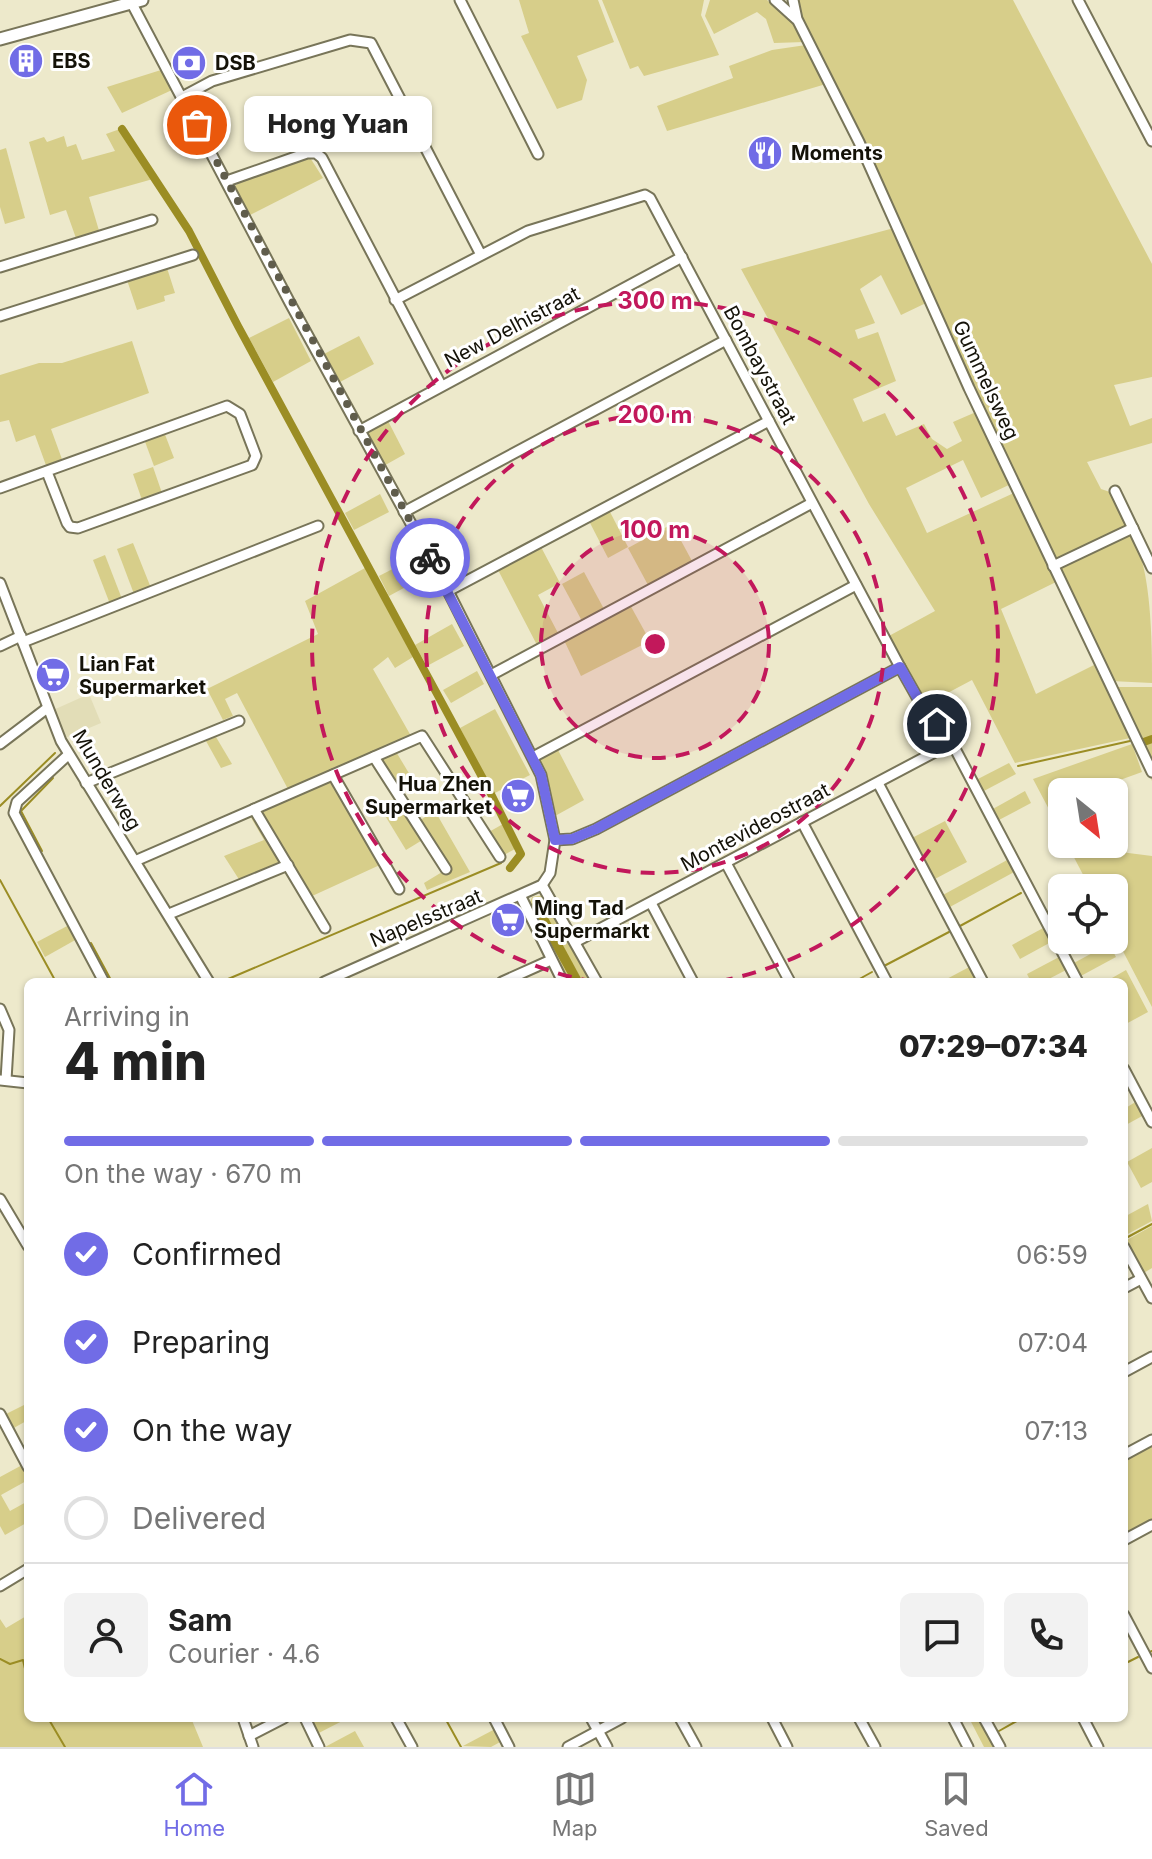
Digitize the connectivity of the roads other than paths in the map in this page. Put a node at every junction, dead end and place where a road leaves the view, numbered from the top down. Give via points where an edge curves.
1 (460, 0) edge
2 (775, 0) edge
3 (793, 0) edge
4 (1078, 0) edge
5 (135, 1) edge
6 (797, 19) junction
7 (0, 39) edge
8 (182, 97) junction
9 (1152, 141) edge
10 (538, 154) dead end
11 (227, 181) junction
12 (152, 220) dead end
13 (480, 253) junction
14 (193, 255) dead end
15 (682, 257) junction
16 (0, 267) edge
17 (395, 300) junction
18 (0, 316) edge
19 (726, 340) junction
20 (441, 385) junction
21 (769, 421) junction
22 (359, 431) junction
23 (47, 472) junction
24 (0, 488) edge
25 (1115, 491) dead end
26 (812, 503) junction
27 (404, 512) junction
28 (318, 526) dead end
29 (1133, 528) junction
30 (1053, 566) junction
31 (1152, 568) edge
32 (0, 583) edge
33 (856, 585) junction
34 (448, 591) junction
35 (22, 639) junction
36 (0, 646) edge
37 (900, 667) junction
38 (491, 675) junction
39 (46, 709) junction
40 (239, 721) dead end
41 (952, 743) junction
42 (0, 744) edge
43 (68, 755) junction
44 (374, 757) junction
45 (533, 757) junction
46 (1152, 772) edge
47 (333, 775) junction
48 (86, 783) junction
49 (878, 783) junction
50 (254, 809) junction
51 (802, 822) junction
52 (555, 840) junction
53 (500, 857) dead end
54 (135, 861) junction
55 (726, 863) junction
56 (288, 865) junction
57 (446, 869) dead end
58 (542, 885) junction
59 (399, 889) dead end
60 (521, 897) junction
61 (651, 903) junction
62 (169, 914) junction
63 (325, 928) dead end
64 (575, 942) junction
65 (551, 960) junction
66 (102, 978) edge
67 (207, 978) edge
68 (333, 978) edge
69 (511, 978) edge
70 (561, 978) edge
71 (595, 978) edge
72 (691, 978) edge
73 (788, 978) edge
74 (885, 978) edge
75 (981, 978) edge
76 (1076, 978) edge
77 (0, 1009) edge
78 (1128, 1077) edge
79 (3, 1080) edge
80 (24, 1083) edge
81 (1152, 1122) edge
82 (0, 1199) edge
83 (24, 1239) edge
84 (1128, 1255) edge
85 (1141, 1279) junction
86 (1128, 1286) edge
87 (1152, 1298) edge
88 (1152, 1357) edge
89 (1128, 1370) edge
90 (0, 1414) edge
91 (1152, 1440) edge
92 (1128, 1453) edge
93 (24, 1459) edge
94 (1152, 1525) edge
95 (1128, 1538) edge
96 (24, 1571) edge
97 (0, 1586) edge
98 (1128, 1623) edge
99 (1152, 1668) edge
100 (244, 1722) edge
101 (276, 1722) edge
102 (307, 1722) edge
103 (398, 1722) edge
104 (496, 1722) edge
105 (593, 1722) edge
106 (615, 1722) edge
107 (682, 1722) edge
108 (774, 1722) edge
109 (861, 1722) edge
110 (955, 1722) edge
111 (986, 1722) edge
112 (1085, 1722) edge
113 (598, 1731) junction
114 (249, 1736) junction
115 (253, 1747) edge
116 (319, 1747) edge
117 (412, 1747) edge
118 (509, 1747) edge
119 (568, 1747) edge
120 (607, 1747) edge
121 (696, 1747) edge
122 (787, 1747) edge
123 (875, 1747) edge
124 (968, 1747) edge
125 (1000, 1747) edge
126 (1098, 1747) edge

1 - 10 street
2 - 6 street
3 - 6 street, Gummelsweg
4 - 9 street
5 - 7 main road
5 - 8 street
6 - 30 street, Gummelsweg via 859,142
8 - 11 street
8 - 13 street via 212,81 350,40 371,43
11 - 17 street via 316,153
11 - 22 street
12 - 16 street
13 - 15 street, Bombaystraat via 528,231 645,195
13 - 17 street, Bombaystraat
14 - 18 street
15 - 19 street, Bombaystraat
15 - 20 street, New Delhistraat
17 - 20 street
19 - 21 street, Bombaystraat
19 - 27 street
20 - 22 street, New Delhistraat
21 - 26 street, Bombaystraat
21 - 34 street
22 - 27 street
23 - 23 street via 227,406 235,408 256,456 252,465 78,528 67,523
23 - 24 street
25 - 29 street
26 - 33 street, Bombaystraat
26 - 38 street
27 - 34 street
28 - 35 street
29 - 30 street
29 - 31 street
30 - 46 street, Gummelsweg
32 - 35 street, Munderweg
33 - 37 street, Bombaystraat
33 - 45 street
34 - 38 street
35 - 36 street
35 - 39 street, Munderweg
37 - 41 street, Bombaystraat
37 - 52 street via 596,829
38 - 45 street
39 - 42 street
39 - 43 street, Munderweg
40 - 48 street
41 - 49 street, Montevideostraat
41 - 76 street, Bombaystraat
43 - 48 street, Munderweg
43 - 66 street via 17,802 14,813
44 - 47 street
44 - 53 street via 422,736
44 - 57 street
45 - 52 street
47 - 50 street
47 - 59 street
48 - 54 street, Munderweg
49 - 51 street, Montevideostraat
49 - 75 street
50 - 54 street
50 - 56 street
51 - 55 street, Montevideostraat
51 - 74 street
52 - 58 street via 555,857
54 - 62 street, Munderweg
55 - 61 street, Montevideostraat
55 - 73 street
56 - 62 street
56 - 63 street
58 - 60 street, Napelsstraat
58 - 64 street
60 - 65 street
60 - 68 street, Napelsstraat
61 - 64 street, Montevideostraat
61 - 72 street
62 - 67 street, Munderweg
64 - 71 street
65 - 69 street
65 - 70 street
77 - 79 street via 9,1030
78 - 81 street
79 - 80 street
82 - 83 street
84 - 85 street
85 - 86 street
85 - 87 street
88 - 89 street
90 - 93 street
91 - 92 street
94 - 95 street
96 - 97 street
98 - 99 street
100 - 114 street
101 - 114 street
102 - 116 street
103 - 117 street
104 - 118 street
105 - 113 street
106 - 113 street
107 - 121 street
108 - 122 street
109 - 123 street
110 - 124 street
111 - 125 street
112 - 126 street
113 - 119 street
113 - 120 street
114 - 115 street

